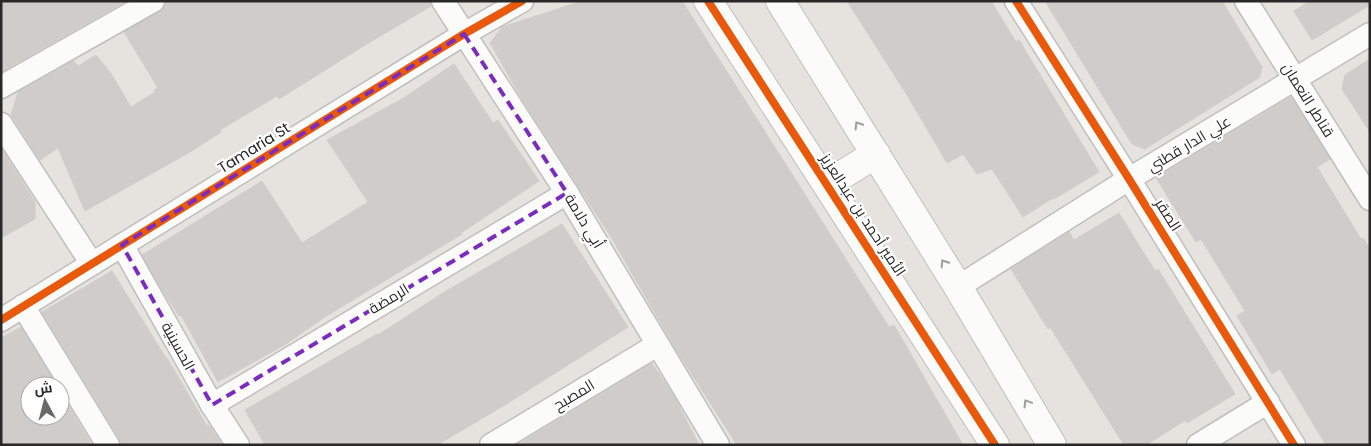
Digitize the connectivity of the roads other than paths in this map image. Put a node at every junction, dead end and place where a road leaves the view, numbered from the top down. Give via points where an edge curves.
1 (153, 1) edge
2 (443, 1) edge
3 (522, 1) edge
4 (708, 1) edge
5 (780, 1) edge
6 (1016, 1) edge
7 (1246, 1) edge
8 (464, 34) junction
9 (1370, 34) edge
10 (1296, 80) junction
11 (1, 87) edge
12 (1, 124) edge
13 (876, 154) junction
14 (1130, 179) junction
15 (827, 184) junction
16 (567, 193) junction
17 (1370, 199) edge
18 (122, 245) junction
19 (92, 264) junction
20 (958, 287) junction
21 (23, 306) junction
22 (1, 320) edge
23 (657, 345) junction
24 (1268, 402) junction
25 (212, 405) junction
26 (108, 445) edge
27 (238, 445) edge
28 (490, 445) edge
29 (718, 445) edge
30 (995, 445) edge
31 (1052, 445) edge
32 (1198, 445) edge
33 (1294, 445) edge

1 - 11 street
2 - 8 street, أبي دلامة
3 - 8 street, Tamaria St
4 - 15 street, الأمير أحمد بن عبدالعزيز
13 -> 5 street
6 - 14 street, الصقر
7 - 10 street, قناطر النعمان
8 - 16 street, أبي دلامة
8 - 18 street, Tamaria St
9 - 10 street, علي الدار قطني
10 - 14 street, علي الدار قطني
10 - 17 street, قناطر النعمان
12 - 19 street
13 - 15 street
20 -> 13 street
14 - 20 street, علي الدار قطني
14 - 24 street, الصقر
15 - 30 street, الأمير أحمد بن عبدالعزيز
16 - 23 street, أبي دلامة
16 - 25 street, الرمضة
18 - 19 street, Tamaria St
18 - 25 street, الحسينية
19 - 21 street, Tamaria St
31 -> 20 street
21 - 22 street, Tamaria St
21 - 26 street
23 - 28 street, المصبح
23 - 29 street, أبي دلامة
24 - 32 street
24 - 33 street, الصقر
25 - 27 street, الحسينية

